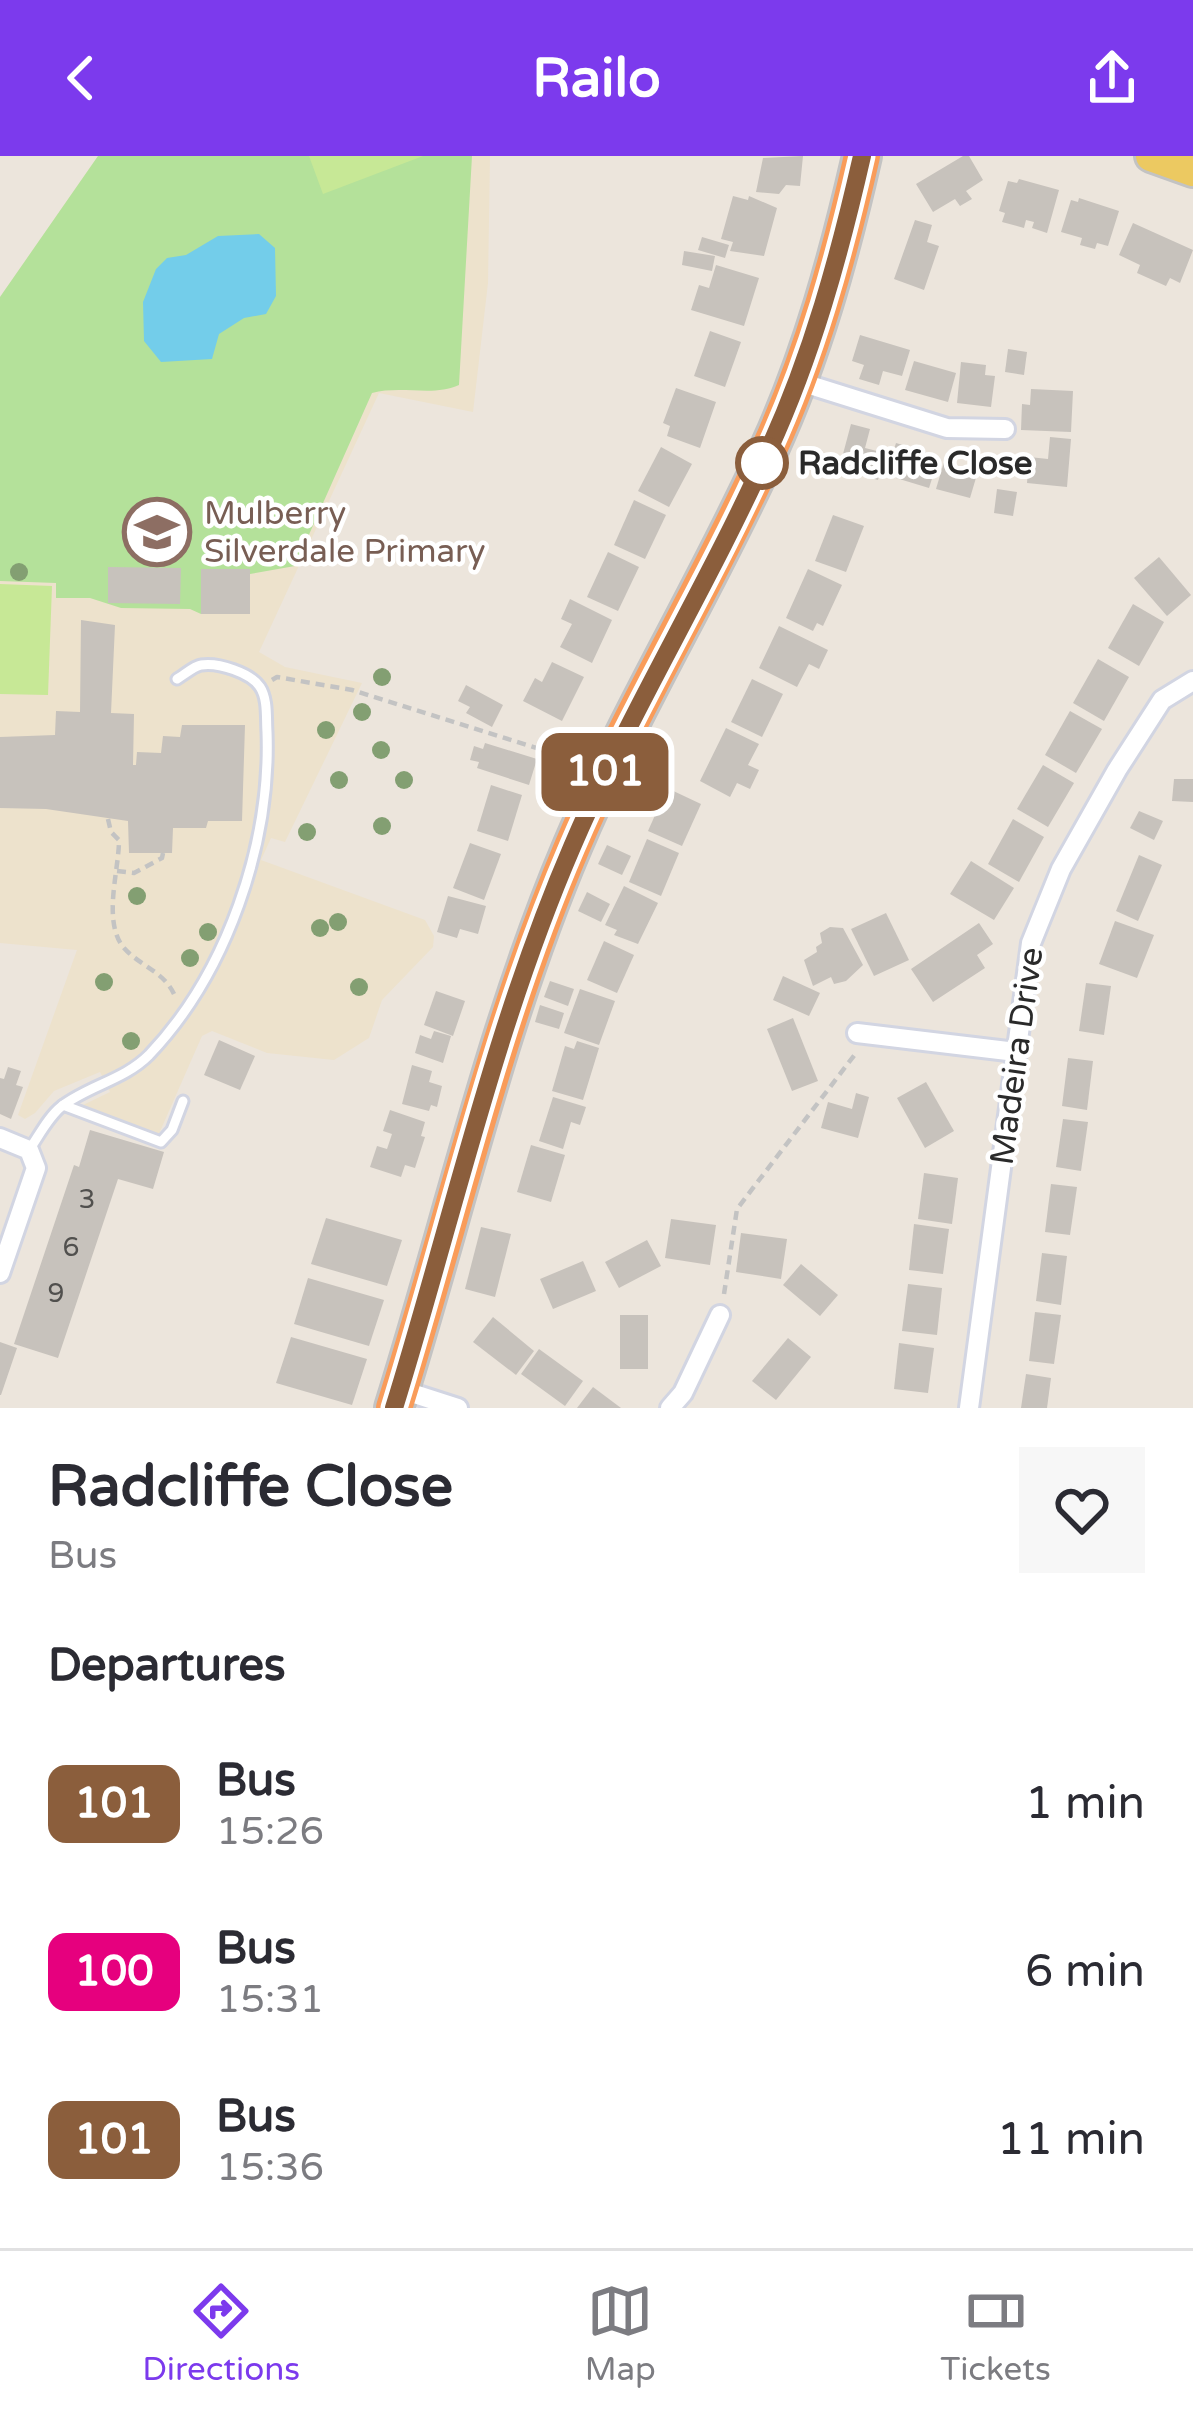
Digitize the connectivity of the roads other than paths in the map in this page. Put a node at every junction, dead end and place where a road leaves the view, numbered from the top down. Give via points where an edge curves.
1 (862, 156) edge
2 (1151, 156) edge
3 (1193, 171) edge
4 (797, 382) junction
5 (1006, 429) dead end
6 (177, 679) dead end
7 (1193, 681) edge
8 (864, 1035) road end
9 (1016, 1052) junction
10 (183, 1101) dead end
11 (63, 1106) junction
12 (0, 1138) edge
13 (29, 1150) junction
14 (0, 1273) edge
15 (720, 1315) road end
16 (396, 1399) edge
17 (458, 1408) edge
18 (670, 1408) edge
19 (969, 1408) edge

1 - 4 highway
2 - 3 main road
4 - 5 street via 947,428
4 - 16 highway via 606,770 536,933
6 - 11 lane via 201,665 239,671 260,685 268,763 249,869 229,929 178,1018 145,1059
7 - 9 street, Madeira Drive via 1162,700 1061,869 1031,943
8 - 9 street
9 - 19 street, Madeira Drive
10 - 11 lane via 161,1142
11 - 13 lane
12 - 13 street
13 - 14 street via 36,1168
15 - 18 street
16 - 17 street

